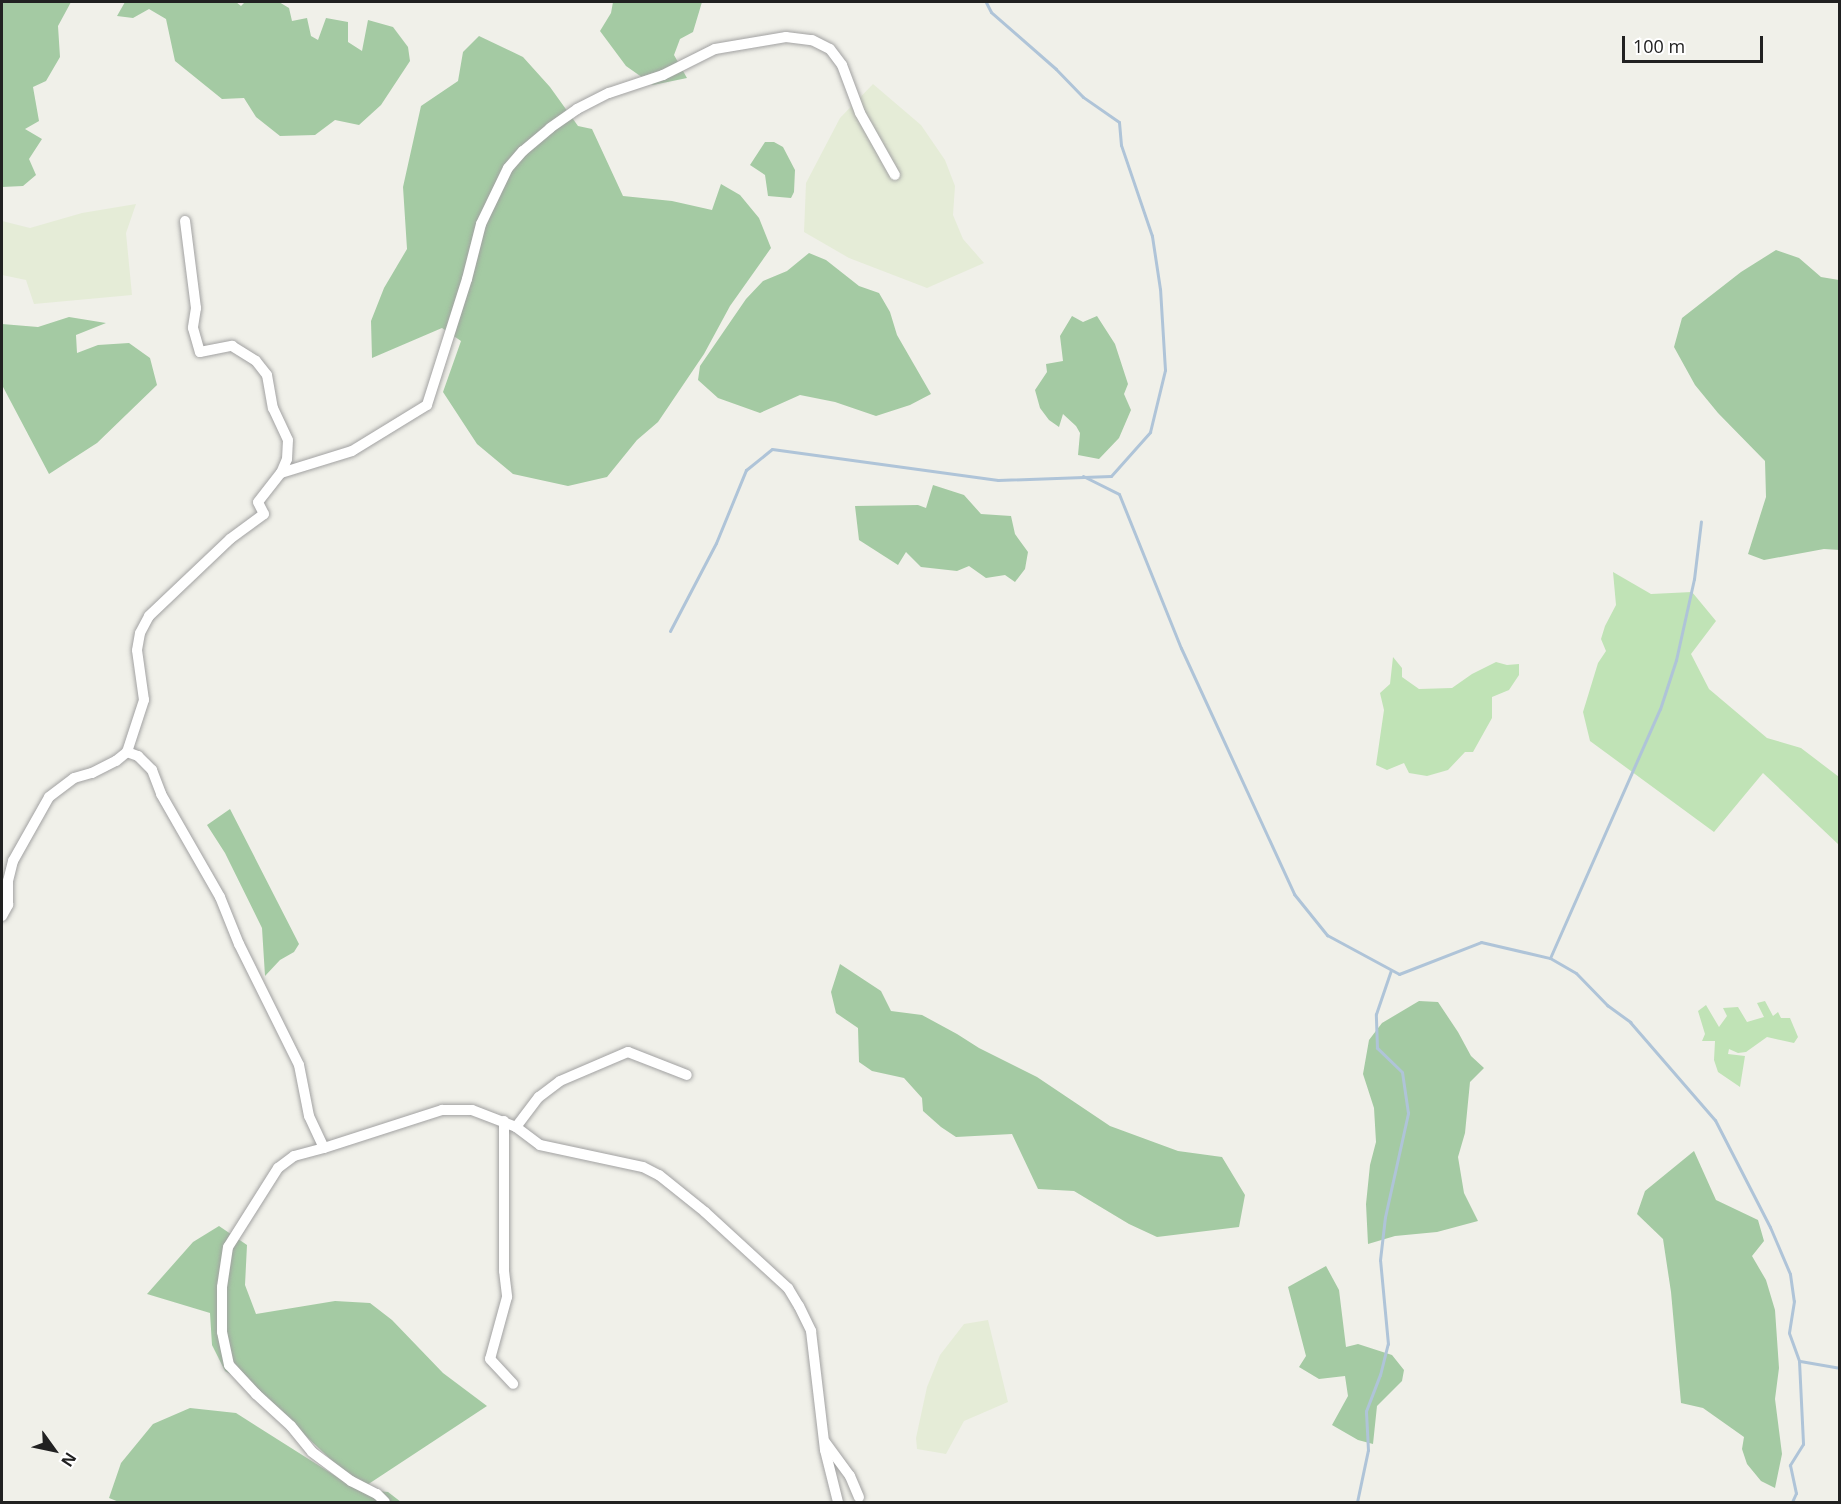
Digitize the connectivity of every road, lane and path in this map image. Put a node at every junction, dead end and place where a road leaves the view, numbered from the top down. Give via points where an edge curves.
1 (895, 175) dead end
2 (185, 221) dead end
3 (281, 473) junction
4 (128, 752) junction
5 (2, 916) edge
6 (687, 1075) dead end
7 (504, 1121) junction
8 (516, 1127) junction
9 (324, 1148) junction
10 (513, 1384) dead end
11 (823, 1440) junction
12 (859, 1497) dead end
13 (385, 1503) edge
14 (838, 1503) edge

1 - 3 street via 860,113 843,65 830,49 812,40 786,37 716,49 663,75 609,93 550,128 508,168 481,224 427,405 352,451
2 - 3 street via 196,308 193,328 200,352 232,346 256,361 267,375 273,408 288,440
3 - 4 street via 258,502 264,514 216,552 149,616 137,650 144,700
4 - 5 street via 92,773 74,778 49,797 13,861 8,905
4 - 9 street via 152,770 161,794 220,897 299,1065 309,1116
6 - 8 street via 628,1052 560,1082 539,1097
7 - 8 street
7 - 9 street via 472,1110 442,1110
7 - 10 street via 507,1297 490,1359
8 - 11 street via 540,1145 644,1167 659,1175 788,1288 811,1331
9 - 13 street via 294,1156 278,1168 228,1247 222,1287 222,1332 229,1365 256,1395 291,1426 312,1452
11 - 12 street via 850,1476
11 - 14 street

